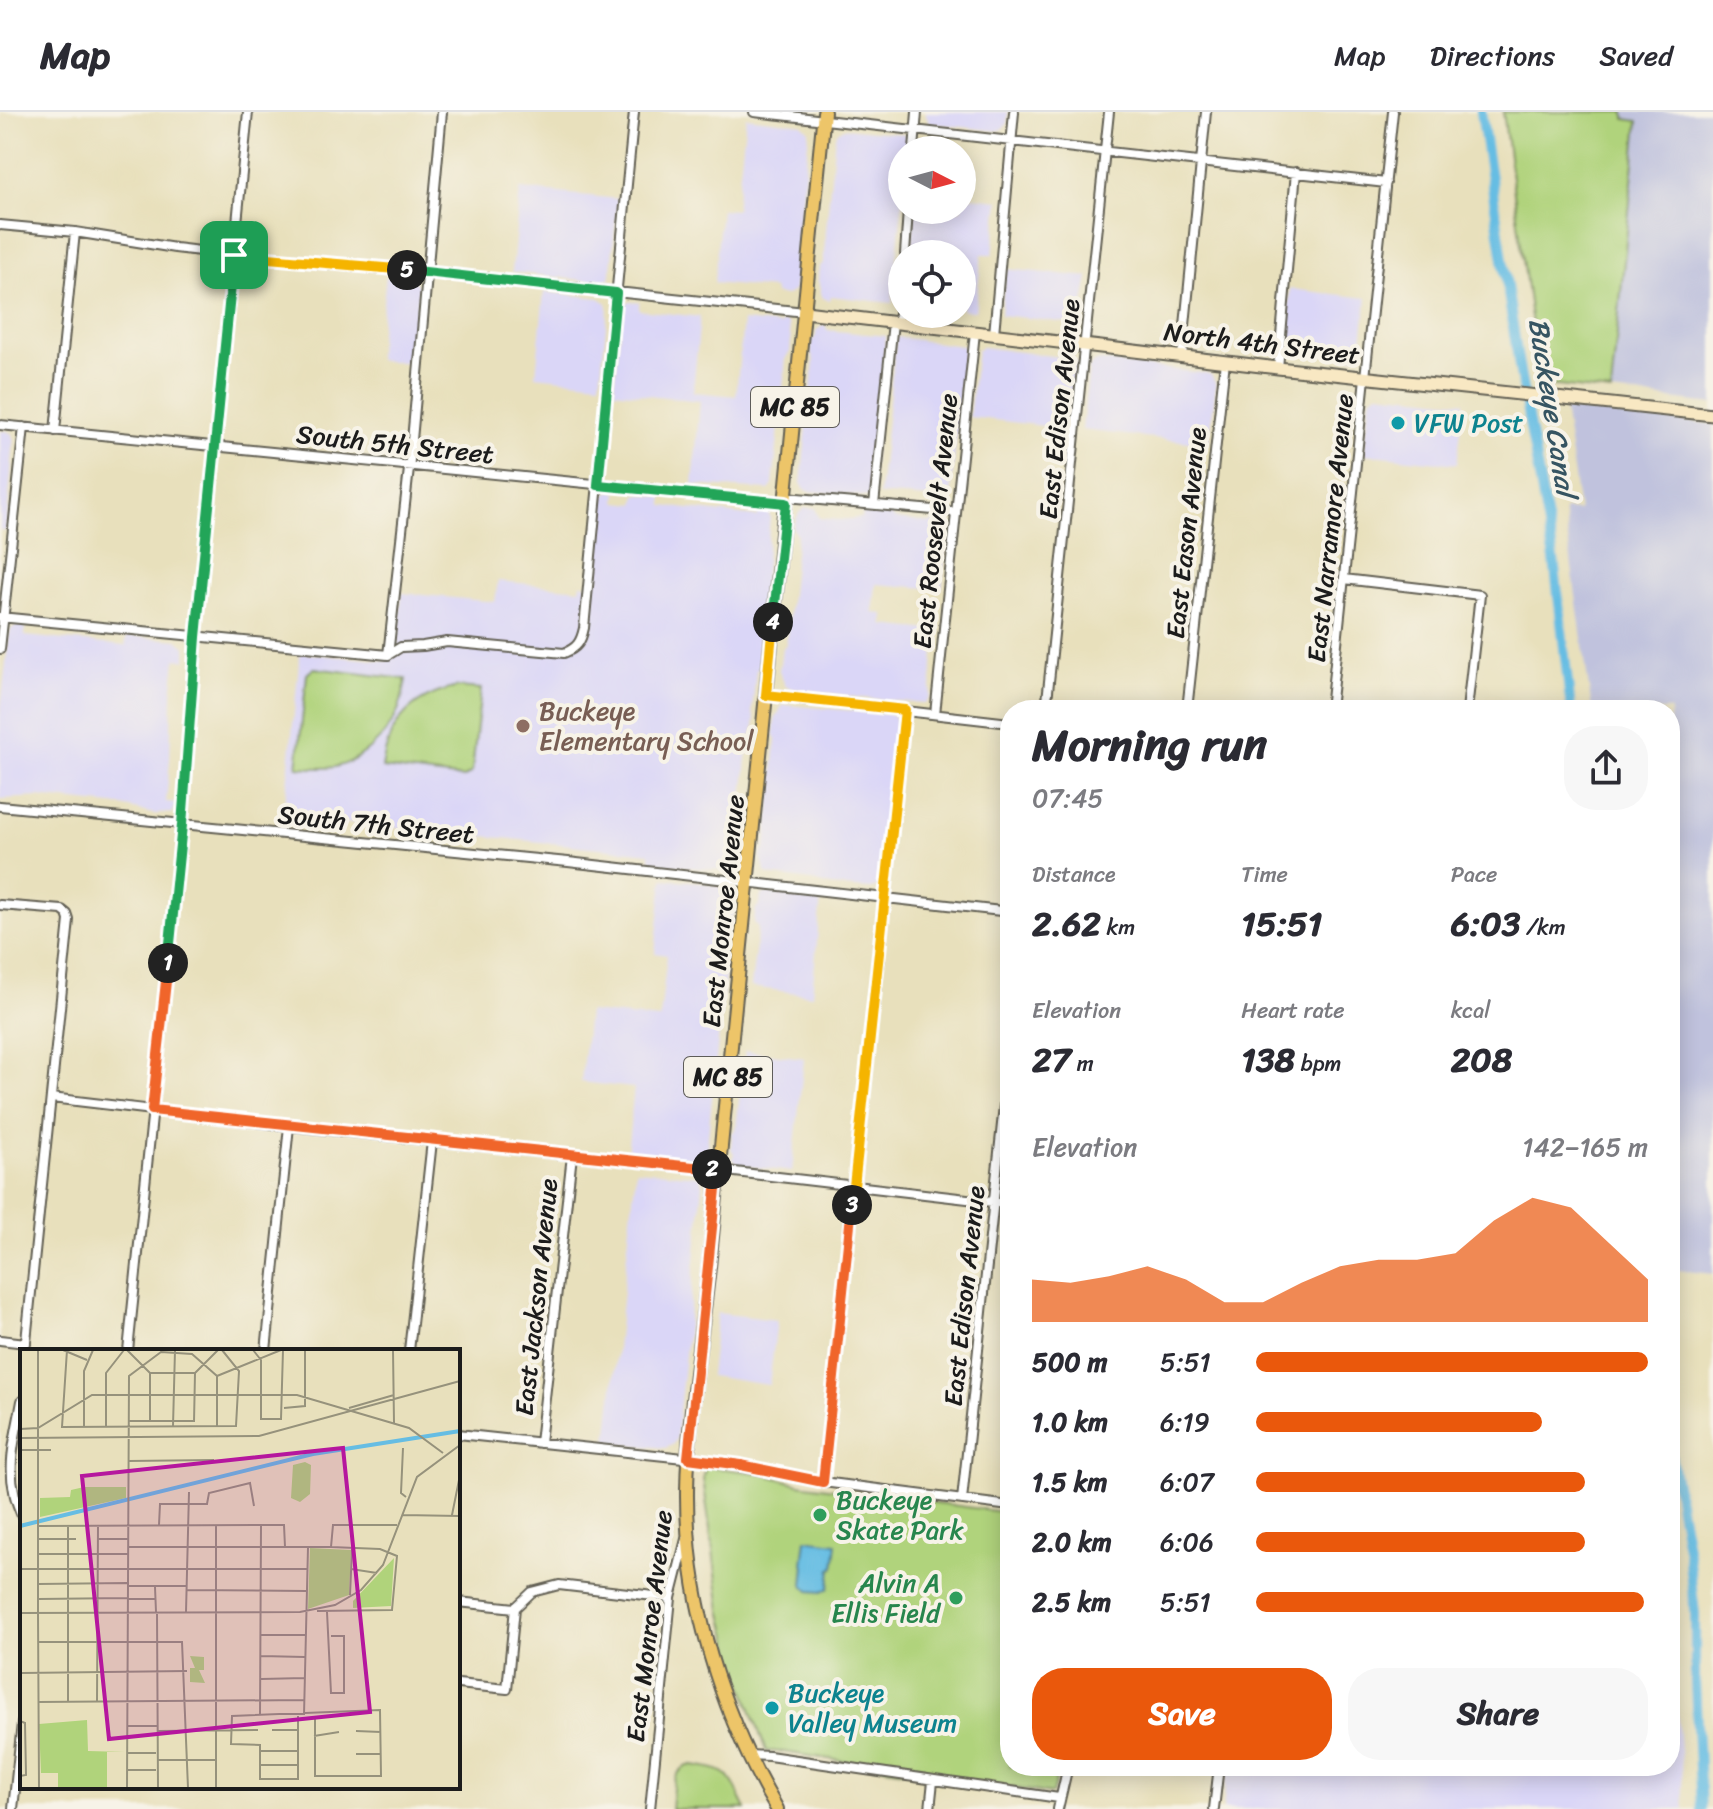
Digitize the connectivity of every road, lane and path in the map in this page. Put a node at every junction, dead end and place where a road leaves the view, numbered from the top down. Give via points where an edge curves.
1 (248, 112) edge
2 (442, 112) edge
3 (634, 112) edge
4 (754, 112) edge
5 (917, 112) edge
6 (1014, 112) edge
7 (1109, 112) edge
8 (1206, 112) edge
9 (1393, 112) edge
10 (824, 116) edge
11 (915, 130) junction
12 (915, 136) edge
13 (1012, 141) junction
14 (1105, 151) junction
15 (1201, 162) junction
16 (1296, 172) junction
17 (1386, 183) junction
18 (0, 225) edge
19 (75, 232) junction
20 (234, 255) junction
21 (427, 272) junction
22 (616, 293) junction
23 (805, 312) junction
24 (888, 321) edge
25 (895, 328) edge
26 (943, 328) edge
27 (975, 332) junction
28 (994, 334) junction
29 (1085, 344) junction
30 (1182, 356) junction
31 (1225, 361) junction
32 (1278, 368) junction
33 (1366, 378) junction
34 (1713, 415) edge
35 (0, 425) edge
36 (24, 427) junction
37 (55, 431) junction
38 (216, 447) junction
39 (409, 466) junction
40 (598, 485) junction
41 (786, 500) junction
42 (874, 505) junction
43 (956, 512) junction
44 (1344, 579) junction
45 (2, 617) edge
46 (196, 637) junction
47 (0, 649) edge
48 (388, 655) junction
49 (766, 695) junction
50 (1047, 700) edge
51 (1188, 700) edge
52 (1331, 700) edge
53 (1468, 700) edge
54 (905, 710) junction
55 (935, 714) junction
56 (1000, 722) edge
57 (0, 806) edge
58 (182, 825) junction
59 (748, 881) junction
60 (885, 897) junction
61 (0, 905) edge
62 (1000, 911) edge
63 (51, 1098) junction
64 (152, 1110) junction
65 (289, 1126) junction
66 (432, 1141) junction
67 (1000, 1145) edge
68 (572, 1155) junction
69 (718, 1170) junction
70 (854, 1186) junction
71 (994, 1202) junction
72 (1000, 1203) edge
73 (0, 1340) edge
74 (25, 1347) edge
75 (128, 1349) edge
76 (266, 1349) edge
77 (409, 1349) edge
78 (20, 1411) edge
79 (460, 1434) edge
80 (540, 1443) junction
81 (0, 1446) edge
82 (13, 1448) junction
83 (688, 1458) junction
84 (823, 1482) junction
85 (962, 1500) junction
86 (1000, 1505) edge
87 (20, 1510) edge
88 (689, 1531) junction
89 (671, 1598) junction
90 (460, 1602) edge
91 (515, 1608) junction
92 (460, 1684) edge
93 (20, 1742) edge
94 (748, 1755) junction
95 (1065, 1776) edge
96 (1218, 1776) edge
97 (933, 1781) junction
98 (1059, 1798) junction
99 (13, 1809) edge
100 (650, 1809) edge
101 (777, 1809) edge
102 (930, 1809) edge
103 (1058, 1809) edge
104 (1214, 1809) edge

1 - 20 street
2 - 21 street
3 - 22 street
4 - 10 street
5 - 11 street
6 - 13 street
7 - 14 street, East Edison Avenue
8 - 15 street
9 - 17 street, East Narramore Avenue
10 - 11 street
10 - 23 main road, East Monroe Avenue / MC 85
11 - 12 street
11 - 13 street
13 - 14 street
13 - 28 street
14 - 15 street
14 - 29 street, East Edison Avenue
15 - 16 street
15 - 30 street
16 - 17 street
16 - 32 street
17 - 33 street, East Narramore Avenue
18 - 19 street
19 - 20 street
19 - 37 street
20 - 21 street
20 - 38 street
21 - 22 street
21 - 39 street
22 - 23 street
22 - 40 street
23 - 24 street, North 4th Street
23 - 41 main road, East Monroe Avenue / MC 85
25 - 42 street
26 - 27 street, North 4th Street
27 - 28 street, North 4th Street
27 - 43 street, East Roosevelt Avenue
28 - 29 street, North 4th Street
29 - 30 street, North 4th Street
29 - 50 street, East Edison Avenue
30 - 31 street, North 4th Street
31 - 32 street, North 4th Street
31 - 51 street, East Eason Avenue
32 - 33 street, North 4th Street
33 - 34 street, North 4th Street
33 - 44 street, East Narramore Avenue
35 - 36 street, South 5th Street
36 - 37 street, South 5th Street
36 - 45 street
37 - 38 street, South 5th Street
38 - 39 street, South 5th Street
38 - 46 street
39 - 40 street, South 5th Street
39 - 48 street
40 - 41 street, South 5th Street
40 - 48 street via 584,628 575,649 564,653 447,642 401,647
41 - 42 street, South 5th Street
41 - 49 main road, East Monroe Avenue / MC 85
42 - 43 street, South 5th Street
43 - 55 street, East Roosevelt Avenue
44 - 52 street, East Narramore Avenue
44 - 53 street via 1480,595
45 - 46 street
45 - 47 street
46 - 48 street
46 - 58 street
49 - 54 street
49 - 59 main road, East Monroe Avenue / MC 85
54 - 55 street
54 - 60 street
55 - 56 street
57 - 58 street, South 7th Street
58 - 59 street, South 7th Street
58 - 64 street
59 - 60 street, South 7th Street
59 - 69 main road, East Monroe Avenue / MC 85
60 - 62 street, South 7th Street
60 - 70 street
61 - 63 street via 67,914
63 - 64 street
63 - 74 street
64 - 65 street
64 - 75 street
65 - 66 street
65 - 76 street
66 - 68 street
66 - 77 street
67 - 71 street, East Edison Avenue
68 - 69 street
68 - 80 street, East Jackson Avenue
69 - 70 street
69 - 83 main road, East Monroe Avenue / MC 85
70 - 71 street
70 - 84 street
71 - 72 street
71 - 85 street, East Edison Avenue
73 - 74 street
78 - 82 street
79 - 80 street
80 - 83 street
81 - 82 street
82 - 87 street
83 - 84 street
83 - 88 main road, East Monroe Avenue / MC 85
84 - 85 street
85 - 86 street
88 - 89 street, East Monroe Avenue
88 - 94 main road, MC 85 via 708,1645
89 - 91 street via 559,1585 532,1592
89 - 100 street, East Monroe Avenue
90 - 91 street
91 - 92 street via 507,1689
93 - 99 street
94 - 97 street
94 - 101 main road, MC 85
95 - 98 street
96 - 104 street
97 - 98 street
97 - 102 street
98 - 103 street

